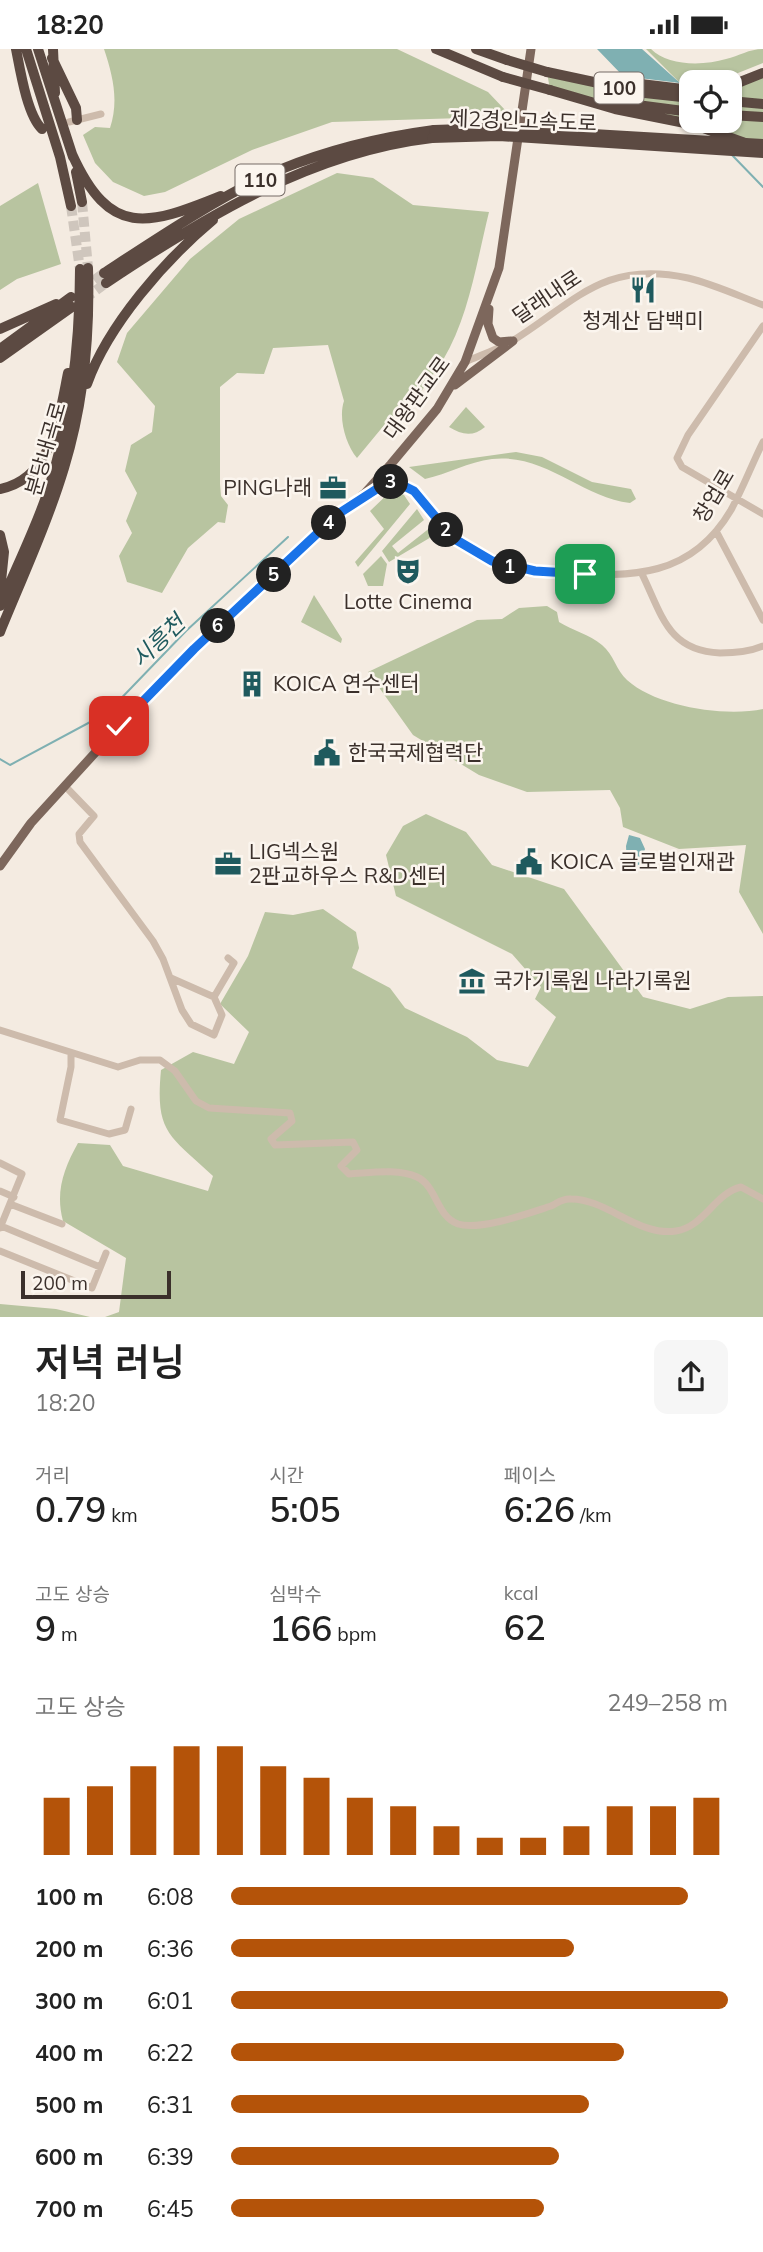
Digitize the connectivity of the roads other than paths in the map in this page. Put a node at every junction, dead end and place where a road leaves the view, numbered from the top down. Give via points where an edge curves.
1 (16, 49) edge
2 (26, 49) edge
3 (38, 49) edge
4 (436, 49) edge
5 (476, 49) edge
6 (531, 49) edge
7 (52, 53) edge
8 (547, 72) junction
9 (763, 73) edge
10 (742, 81) edge
11 (679, 89) edge
12 (550, 90) junction
13 (679, 97) edge
14 (742, 102) edge
15 (763, 104) edge
16 (56, 107) junction
17 (679, 110) edge
18 (101, 114) dead end
19 (742, 116) edge
20 (763, 117) edge
21 (73, 121) joint
22 (42, 129) dead end
23 (433, 134) junction
24 (763, 144) edge
25 (763, 153) edge
26 (72, 154) junction
27 (254, 183) junction
28 (246, 198) junction
29 (82, 202) tunnel mouth
30 (71, 206) tunnel mouth
31 (490, 300) junction
32 (70, 302) junction
33 (763, 305) edge
34 (80, 321) junction
35 (763, 326) edge
36 (0, 329) edge
37 (513, 341) junction
38 (0, 349) edge
39 (0, 361) edge
40 (465, 362) junction
41 (451, 389) junction
42 (75, 425) junction
43 (763, 442) edge
44 (391, 464) junction
45 (0, 489) edge
46 (414, 491) junction
47 (365, 493) junction
48 (738, 497) junction
49 (763, 514) edge
50 (716, 531) junction
51 (0, 535) edge
52 (642, 574) junction
53 (0, 591) edge
54 (0, 606) edge
55 (763, 620) edge
56 (0, 632) edge
57 (763, 646) edge
58 (65, 786) junction
59 (0, 866) edge
60 (229, 958) dead end
61 (171, 978) junction
62 (214, 997) junction
63 (0, 1030) edge
64 (71, 1053) junction
65 (131, 1109) dead end
66 (0, 1163) edge
67 (0, 1191) edge
68 (763, 1199) edge
69 (12, 1201) junction
70 (62, 1224) dead end
71 (1, 1227) edge
72 (0, 1251) edge
73 (106, 1253) dead end
74 (100, 1267) junction

1 - 22 highway via 26,94
2 - 30 highway
3 - 16 highway
4 - 12 highway, 100, bridge via 503,77
5 - 8 highway, 100, bridge
6 - 31 main road, 대왕판교로 via 506,229
7 - 16 highway
7 - 21 highway via 76,108
8 - 11 highway
8 - 13 highway, 100
9 - 10 highway
12 - 17 highway, 100
12 - 25 highway, bridge via 615,110 722,132
14 - 15 highway
16 - 26 highway
18 - 21 street
19 - 20 highway
23 - 24 highway, 제2경인고속도로 / 110, bridge via 491,128
23 - 25 highway, 제2경인고속도로 / 110, bridge
23 - 27 highway, 제2경인고속도로 / 110 via 335,150
23 - 28 highway, 제2경인고속도로 / 110 via 351,156
26 - 27 highway via 85,182 103,204 145,220 171,216
26 - 29 highway
27 - 28 highway, 제2경인고속도로 / 110 via 105,278
28 - 42 highway via 184,246 110,335 91,373
31 - 37 main road via 488,324 493,338
31 - 40 main road, 대왕판교로
32 - 36 highway via 23,316
32 - 38 highway
32 - 39 highway
33 - 37 street, 달래내로 via 688,278 640,274 587,289
34 - 42 highway, 분당내곡로 via 84,268 89,332
34 - 45 highway via 48,447 29,477
34 - 54 highway, 분당내곡로 via 65,426 46,496
35 - 48 street via 677,458 682,467
37 - 40 street, 달래내로
37 - 41 main road
40 - 41 main road, 대왕판교로
41 - 44 main road, 대왕판교로
42 - 56 highway, 분당내곡로 via 51,504
43 - 48 street, 창업로
44 - 46 street, 창업로
44 - 47 main road, 대왕판교로
46 - 47 main road via 389,482
46 - 52 street, 창업로 via 461,544 501,565
47 - 58 main road, 대왕판교로 via 194,649
48 - 49 street
48 - 50 street, 창업로
50 - 52 street, 창업로 via 695,551
50 - 55 street
51 - 53 highway via 4,552
52 - 57 street via 669,628 685,646 701,652 732,653
58 - 59 main road, 대왕판교로
58 - 61 street via 94,816 79,834 80,842 153,941
60 - 62 street via 234,963
61 - 62 street
61 - 62 street via 191,1024 214,1035 222,1016
63 - 64 street
64 - 65 street via 61,1120 117,1133 125,1130
64 - 68 street via 118,1067 160,1060 176,1070 196,1101 209,1108 290,1113 292,1121 271,1139 275,1145 352,1142 357,1150 341,1166 348,1174 419,1177 444,1214 469,1226 571,1199 603,1207 638,1224 678,1231 700,1220 732,1189 741,1187
66 - 69 street via 22,1174
67 - 69 street
69 - 70 street
69 - 71 street
71 - 74 street
72 - 74 street via 92,1288
73 - 74 street

